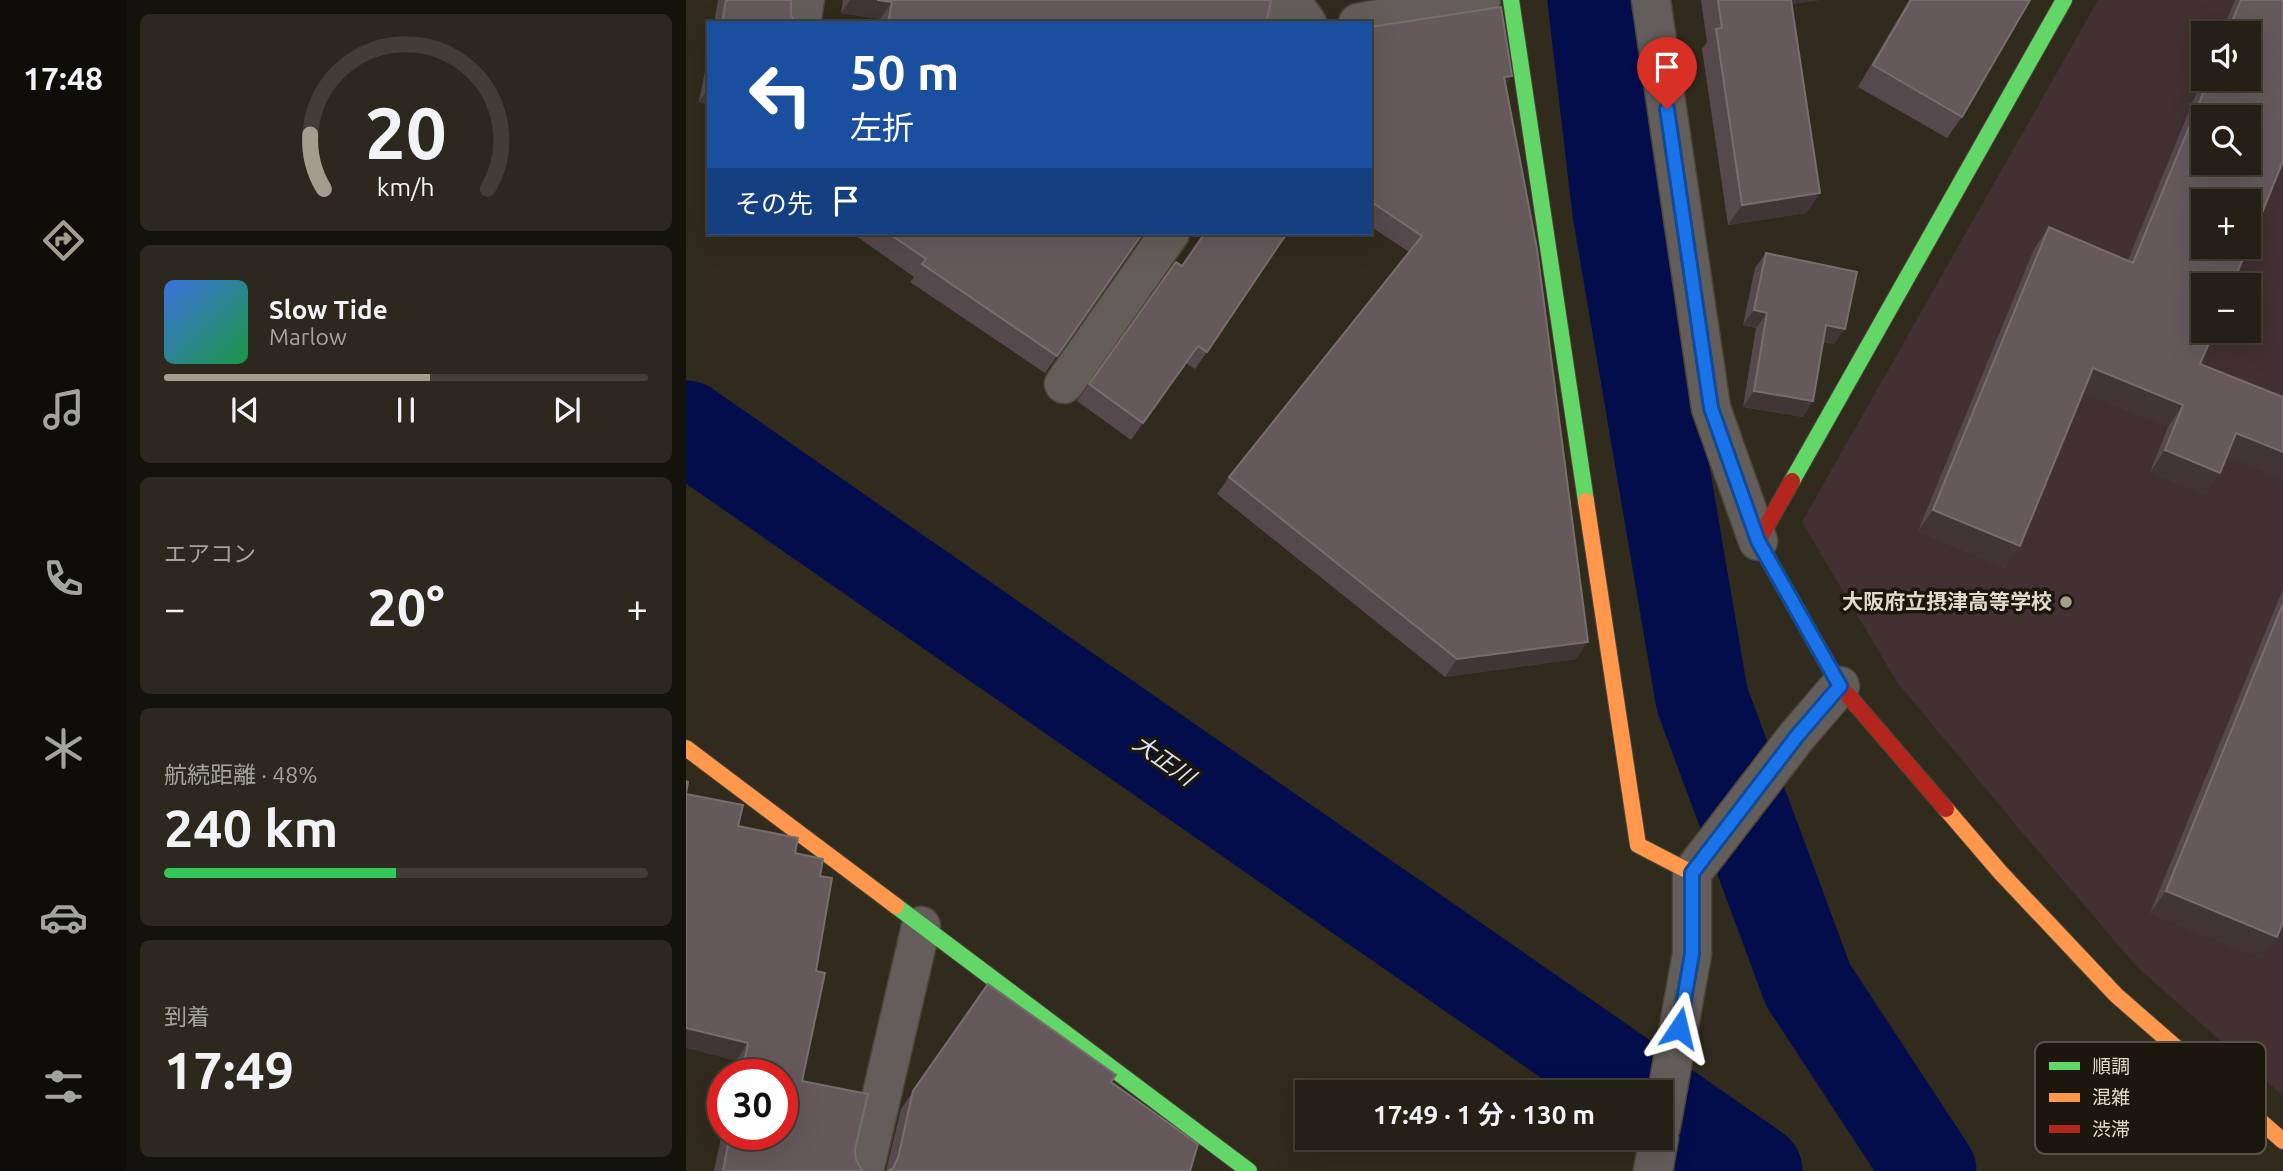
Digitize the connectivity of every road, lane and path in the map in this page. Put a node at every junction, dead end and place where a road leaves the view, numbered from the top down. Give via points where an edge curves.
1 (805, 0) edge
2 (1270, 0) edge
3 (1481, 0) edge
4 (1511, 0) edge
5 (1651, 0) edge
6 (2064, 0) edge
7 (801, 21) edge
8 (1306, 21) edge
9 (1369, 21) edge
10 (1169, 235) edge
11 (1064, 384) dead end
12 (1758, 541) junction
13 (1840, 686) junction
14 (686, 748) edge
15 (1692, 873) junction
16 (921, 926) junction
17 (2170, 1042) edge
18 (1669, 1080) edge
19 (2266, 1126) edge
20 (2283, 1141) edge
21 (1657, 1150) edge
22 (1240, 1168) edge
23 (864, 1171) edge
24 (1653, 1171) edge

1 - 7 street
2 - 8 street via 1293,4
3 - 9 street
4 - 15 street via 1638,845
5 - 12 street via 1711,408
6 - 12 street
10 - 11 street
12 - 13 street
13 - 15 street
13 - 17 street via 2000,872 2116,995
14 - 16 street
15 - 18 street via 1692,954
16 - 22 street
16 - 23 street
19 - 20 street
21 - 24 street

